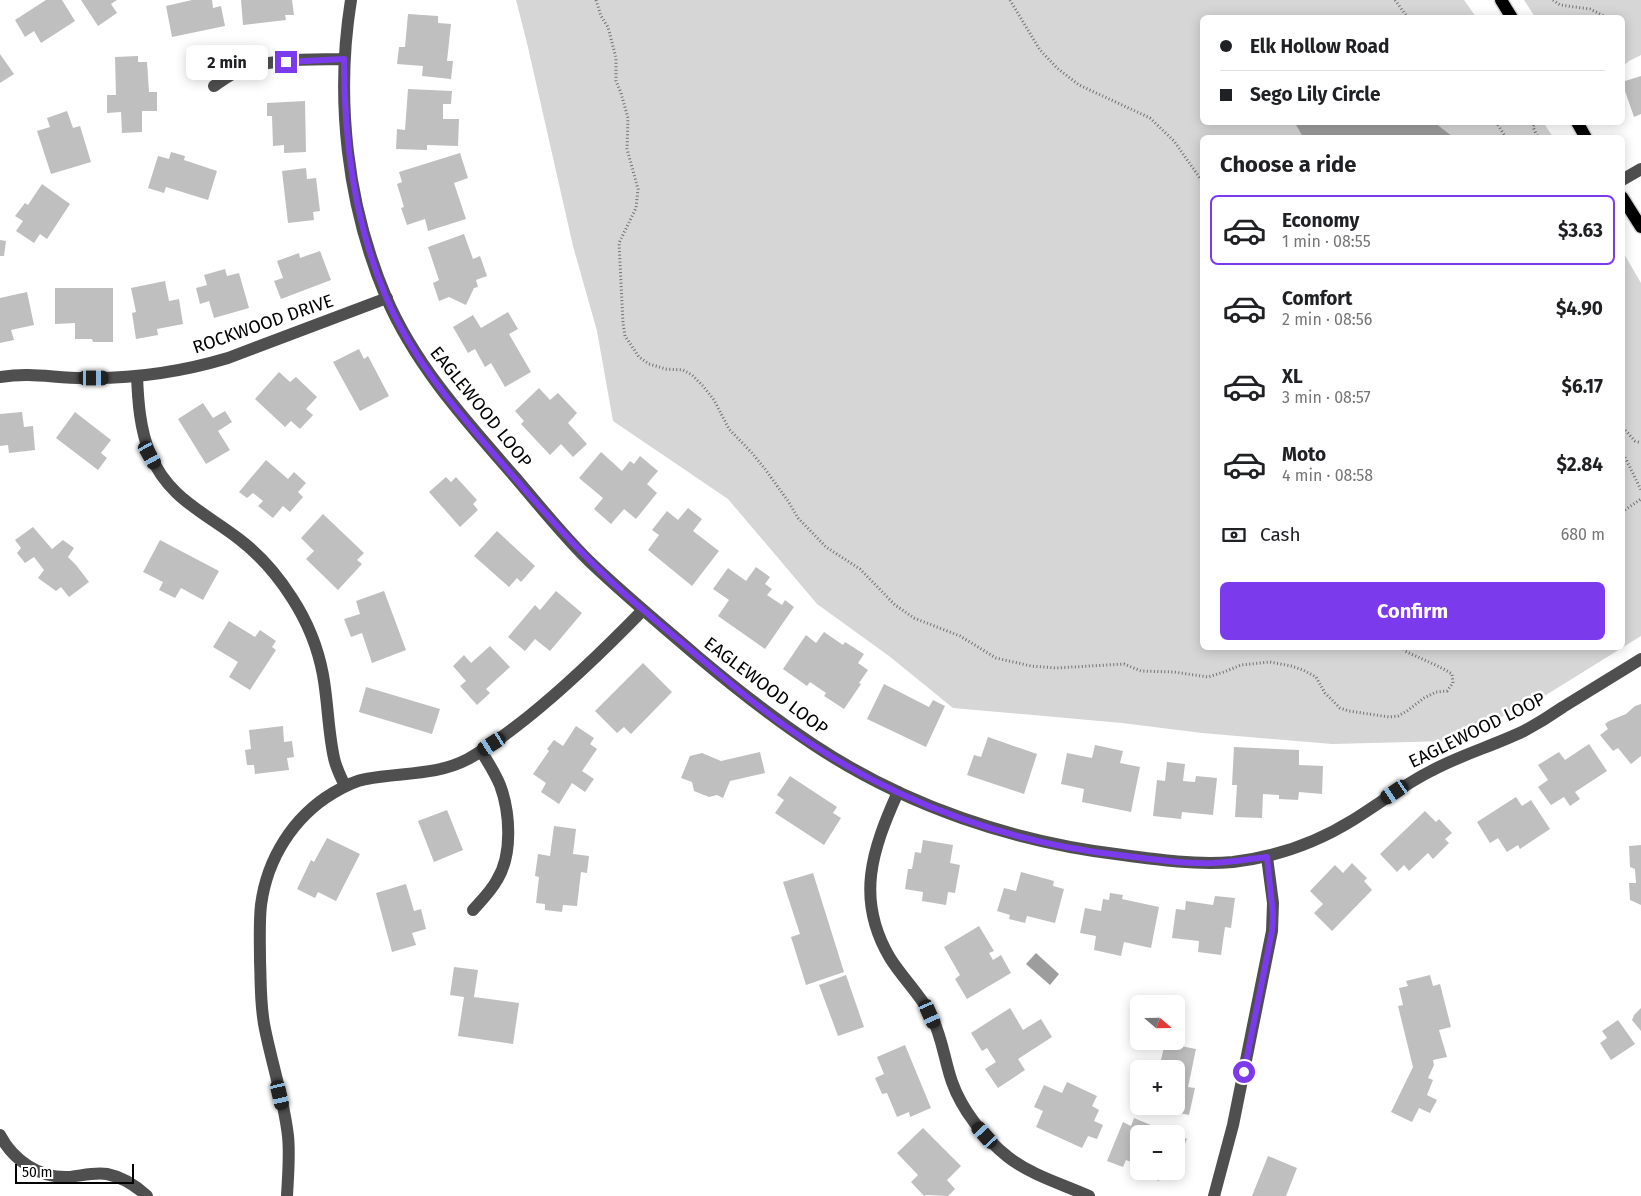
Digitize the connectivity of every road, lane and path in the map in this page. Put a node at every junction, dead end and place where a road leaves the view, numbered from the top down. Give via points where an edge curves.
1 (351, 0) edge
2 (596, 0) edge
3 (1010, 0) edge
4 (1395, 0) edge
5 (1501, 0) edge
6 (1552, 0) edge
7 (1406, 15) edge
8 (1510, 15) edge
9 (1602, 15) edge
10 (344, 59) junction
11 (214, 86) dead end
12 (1641, 169) edge
13 (1200, 178) edge
14 (1625, 178) edge
15 (1625, 202) edge
16 (1641, 227) edge
17 (386, 298) junction
18 (137, 376) junction
19 (0, 377) edge
20 (1625, 430) edge
21 (1641, 443) edge
22 (1625, 457) edge
23 (1641, 490) edge
24 (1641, 499) edge
25 (1625, 510) edge
26 (643, 610) junction
27 (1404, 650) edge
28 (1641, 659) edge
29 (481, 751) junction
30 (345, 786) junction
31 (898, 792) junction
32 (1267, 857) junction
33 (473, 910) dead end
34 (0, 1134) edge
35 (147, 1196) edge
36 (287, 1196) edge
37 (1089, 1196) edge
38 (1214, 1196) edge

1 - 10 street, EAGLEWOOD LOOP
2 - 27 path via 608,27 616,58 616,81 628,118 627,149 638,189 636,208 619,243 625,336 639,357 649,364 683,370 692,375 714,400 729,429 765,469 798,518 826,547 866,574 895,605 914,618 960,636 996,658 1018,664 1056,668 1124,664 1141,672 1208,677 1240,665 1270,662 1291,666 1316,677 1324,693 1340,708 1389,717 1398,716 1436,692 1447,692 1453,683 1452,674
3 - 13 path via 1040,50 1057,68 1079,85 1150,118 1174,141
4 - 7 path
5 - 8 main road
6 - 9 path
10 - 11 street via 257,65 228,76
10 - 17 street, EAGLEWOOD LOOP via 344,108 351,175 370,255
12 - 14 street
15 - 16 main road
17 - 18 street, ROCKWOOD DRIVE via 228,358 177,371
17 - 26 street, EAGLEWOOD LOOP via 414,352 457,409 556,526
18 - 19 street, ROCKWOOD DRIVE via 82,378 36,374
18 - 30 street via 138,406 145,440 150,455 167,482 193,508 255,552 283,584 303,617 321,666 334,759
20 - 21 path
22 - 23 path
24 - 25 path
26 - 29 street via 566,686
26 - 31 street, EAGLEWOOD LOOP via 771,716 817,748
28 - 32 street, EAGLEWOOD LOOP via 1541,722 1433,769 1332,832
29 - 30 street via 439,770 365,779
29 - 33 street via 505,802 508,833 504,864 498,878
30 - 36 street via 310,810 286,839 269,872 261,905 260,1000 288,1136
31 - 32 street, EAGLEWOOD LOOP via 981,825 1072,848 1196,863
31 - 37 street via 872,864 872,904 882,943 930,1014 952,1082 972,1119 1008,1157
32 - 38 street via 1272,931 1231,1132
34 - 35 street via 20,1161 40,1172 60,1176 107,1174 130,1182

